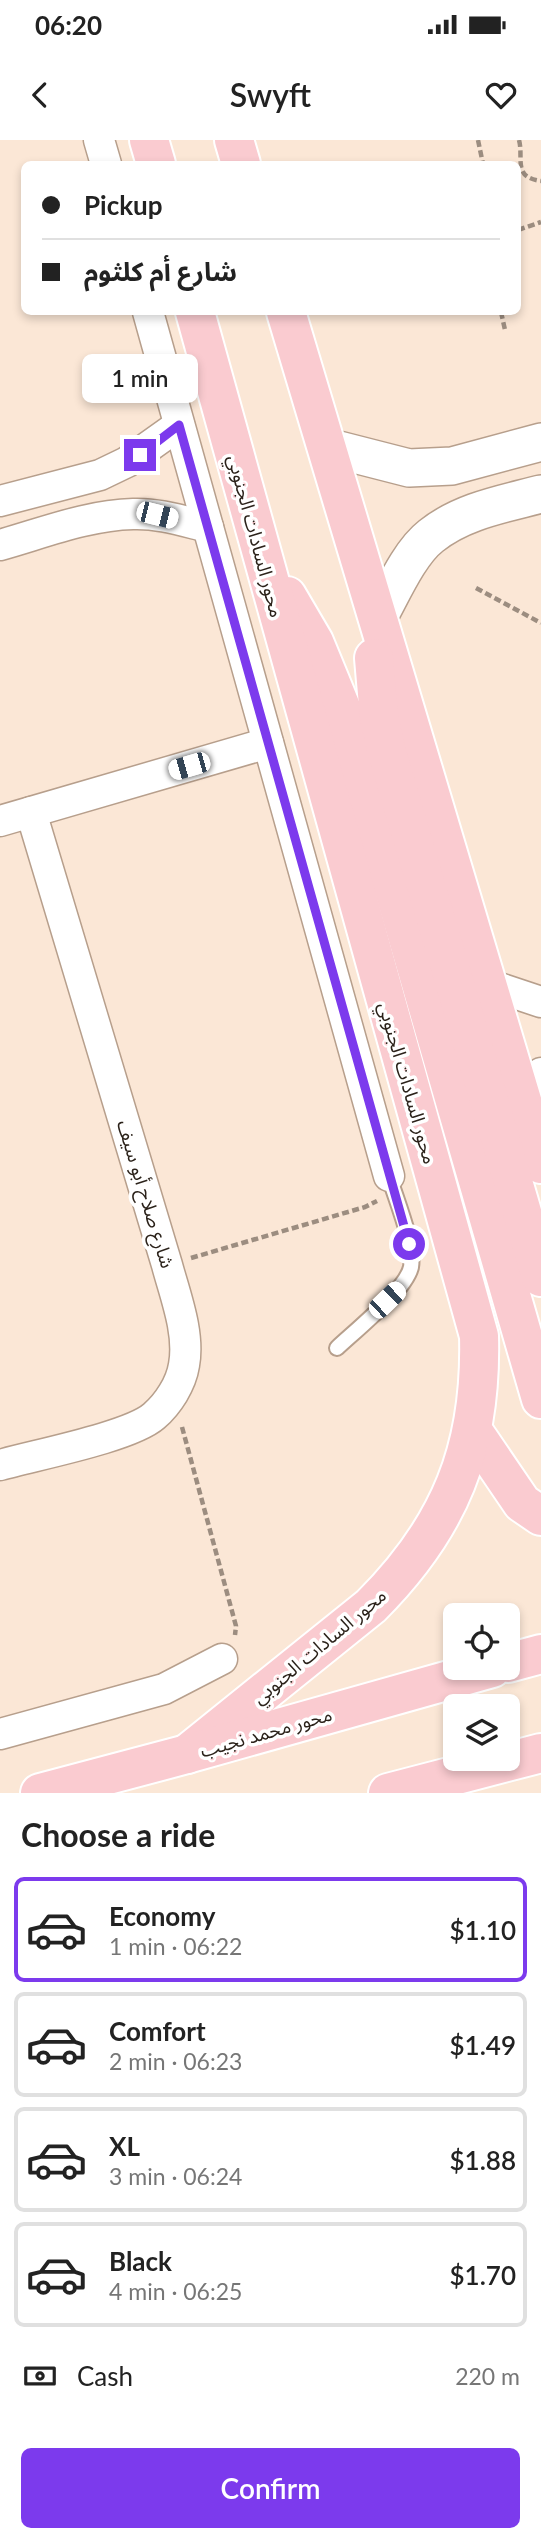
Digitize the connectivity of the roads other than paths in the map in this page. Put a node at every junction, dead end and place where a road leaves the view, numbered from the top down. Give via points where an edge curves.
1 (100, 140) edge
2 (149, 140) edge
3 (234, 140) edge
4 (105, 161) edge
5 (155, 161) edge
6 (241, 161) edge
7 (149, 315) edge
8 (196, 315) edge
9 (287, 315) edge
10 (179, 425) junction
11 (541, 442) edge
12 (327, 447) junction
13 (541, 494) edge
14 (0, 501) edge
15 (208, 527) junction
16 (0, 545) edge
17 (264, 563) junction
18 (378, 618) junction
19 (268, 743) junction
20 (31, 812) junction
21 (0, 821) edge
22 (487, 984) junction
23 (541, 1002) edge
24 (531, 1086) edge
25 (541, 1164) edge
26 (389, 1176) joint
27 (541, 1277) edge
28 (337, 1348) dead end
29 (541, 1399) edge
30 (472, 1431) junction
31 (0, 1465) edge
32 (541, 1516) edge
33 (541, 1654) edge
34 (222, 1659) road end
35 (520, 1660) edge
36 (449, 1680) edge
37 (0, 1734) edge
38 (541, 1753) edge
39 (187, 1754) junction
40 (40, 1793) edge
41 (388, 1793) edge

1 - 4 street
2 - 5 main road
3 - 6 main road
7 - 10 street
8 - 17 main road, محور السادات الجنوبي
9 - 12 main road
10 - 14 street via 127,463 100,475
10 - 15 street
11 - 12 street via 452,466 410,468
12 - 18 main road
13 - 18 street via 466,514 429,537
15 - 16 street via 157,515 105,516
15 - 19 street
17 - 29 main road via 314,642 342,710
17 - 30 main road, محور السادات الجنوبي via 479,1336
18 - 22 main road
18 - 27 main road via 375,684 386,749
19 - 20 street
19 - 26 street
20 - 21 street
20 - 31 street, شارع صلاح أبو سيف via 167,1265 184,1335 184,1365 173,1394 153,1417 126,1431
22 - 23 street
22 - 24 main road
24 - 25 main road
26 - 28 lane via 411,1266 403,1284
30 - 32 main road via 522,1503
30 - 39 main road, محور السادات الجنوبي via 439,1521 397,1580
33 - 35 main road
34 - 37 street via 164,1689
36 - 39 main road, محور محمد نجيب
38 - 41 main road
39 - 40 main road, محور محمد نجيب

